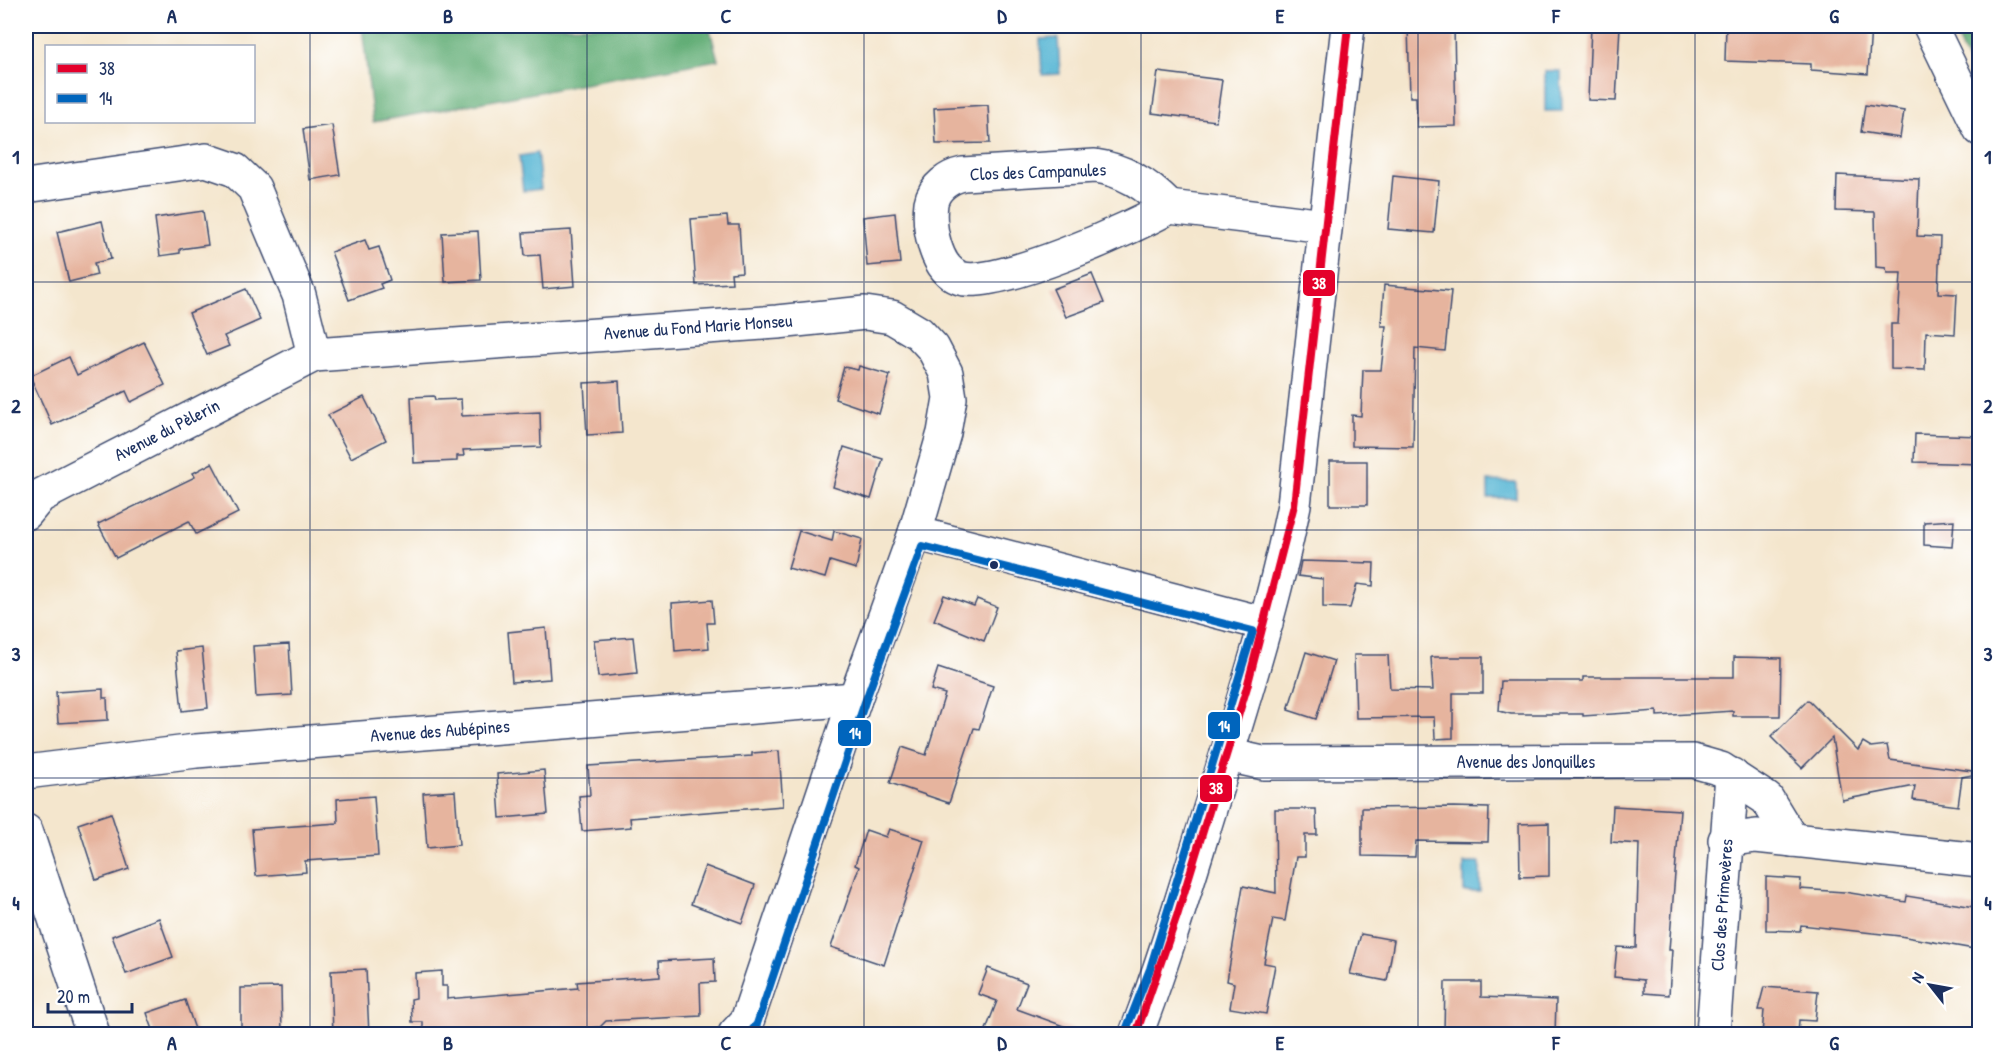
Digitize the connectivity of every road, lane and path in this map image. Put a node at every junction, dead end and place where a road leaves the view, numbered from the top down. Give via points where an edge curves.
1 (1348, 26) edge
2 (1930, 26) edge
3 (1980, 129) edge
4 (26, 186) edge
5 (1169, 207) junction
6 (1325, 226) junction
7 (314, 355) junction
8 (26, 513) edge
9 (915, 533) junction
10 (1266, 624) junction
11 (855, 699) junction
12 (1227, 754) junction
13 (26, 772) edge
14 (1732, 775) junction
15 (26, 831) edge
16 (1725, 840) junction
17 (1792, 840) junction
18 (1980, 860) edge
19 (93, 1035) edge
20 (735, 1035) edge
21 (1136, 1035) edge
22 (1713, 1035) edge

1 - 6 street
2 - 3 street
4 - 7 street via 206,160 235,170 254,188 299,295
5 - 5 street, Clos des Campanules via 1158,195 1117,169 1095,166 963,174 951,177 932,201 935,244 941,263 951,274 978,281 1005,276 1104,238
5 - 6 street
6 - 10 street via 1294,505
7 - 8 street, Avenue du Pèlerin via 40,496
7 - 9 street, Avenue du Fond Marie Monseu via 865,313 892,317 919,333 933,348 946,373 950,398 944,434
9 - 10 street
9 - 11 street
10 - 12 street
11 - 13 street, Avenue des Aubépines via 208,750
11 - 20 street via 747,1021
12 - 14 street, Avenue des Jonquilles via 1263,763 1693,761
12 - 21 street via 1160,972
14 - 16 street, Clos des Primevères
14 - 17 street, Avenue des Jonquilles via 1767,799
15 - 19 street
16 - 17 street via 1756,836
16 - 22 street, Clos des Primevères
17 - 18 street

